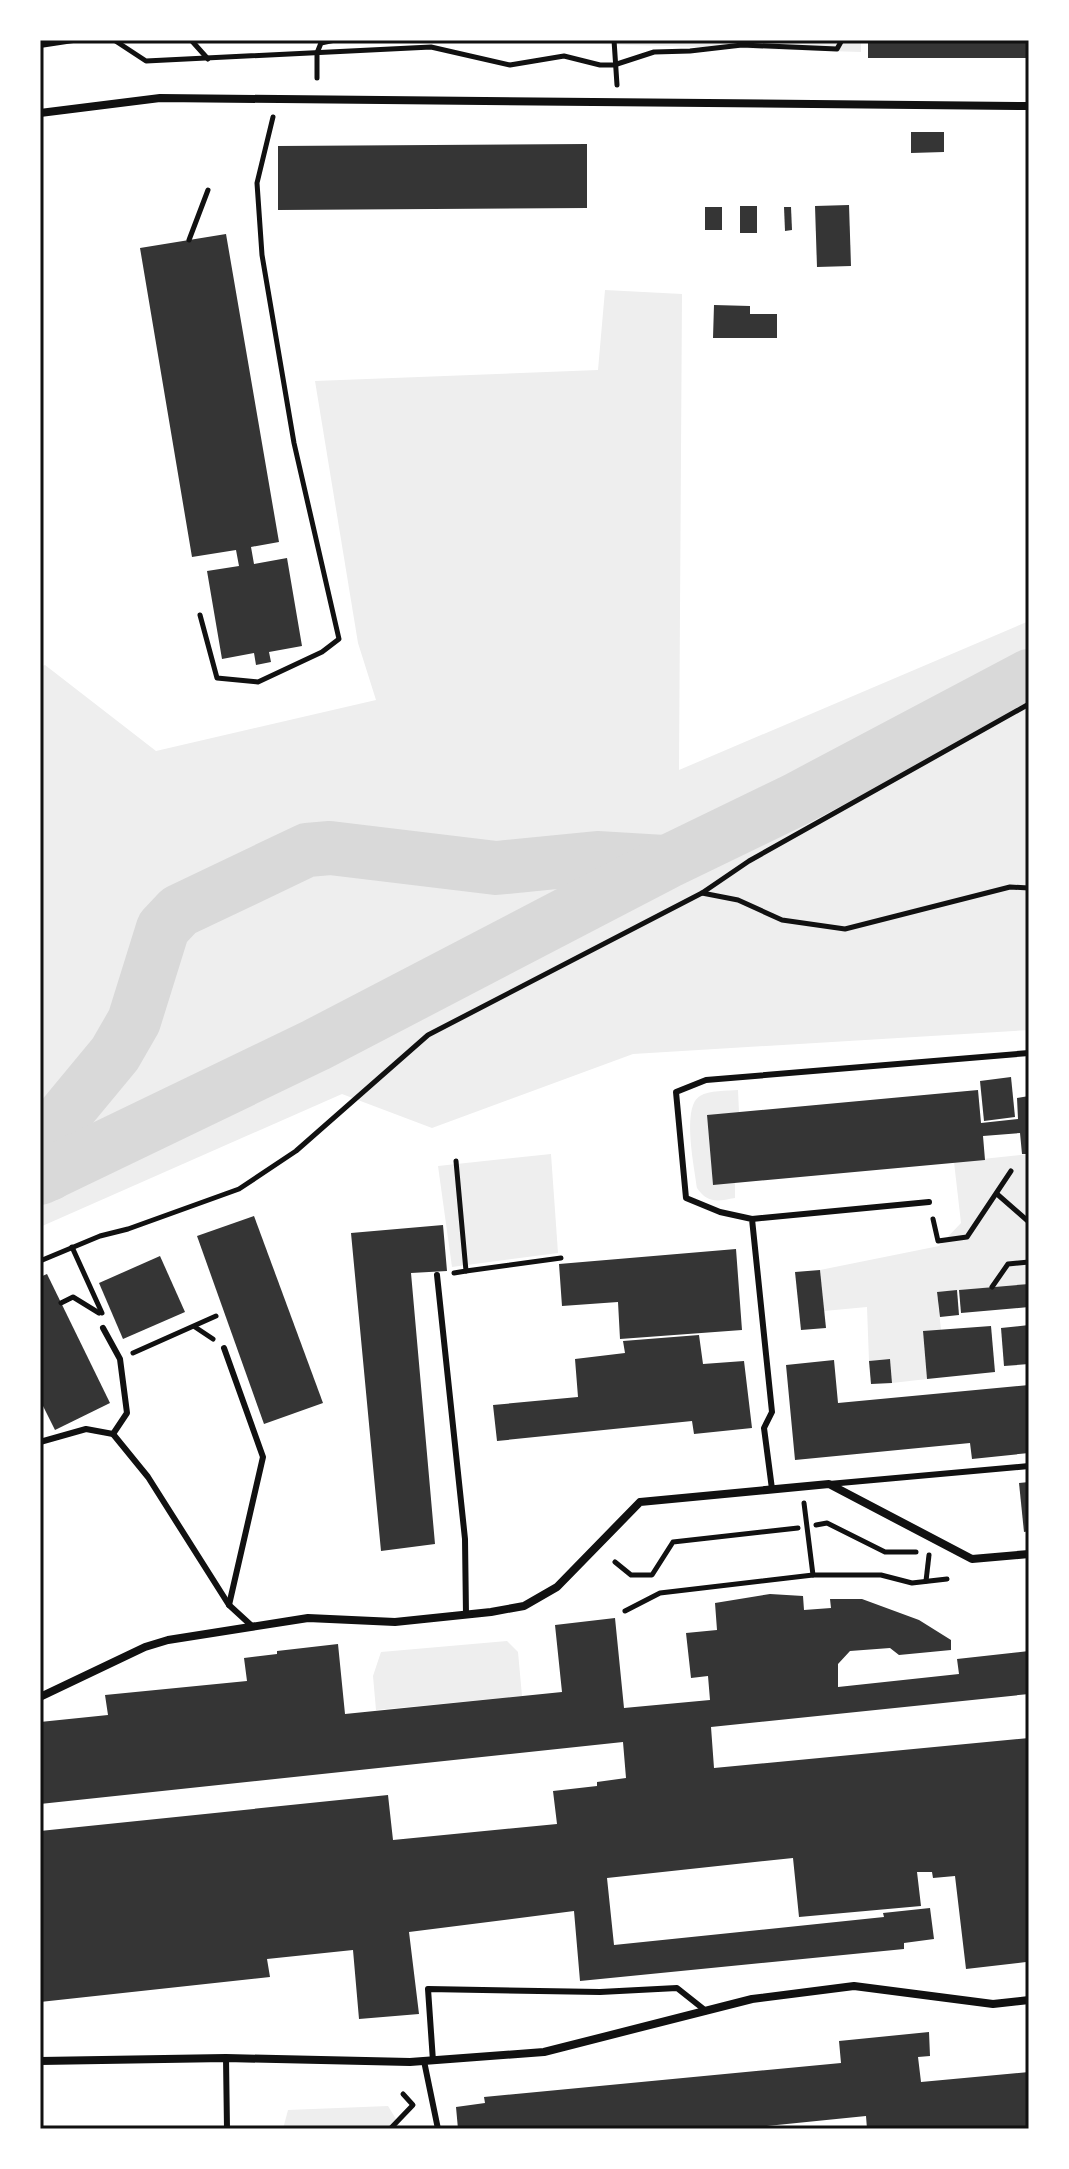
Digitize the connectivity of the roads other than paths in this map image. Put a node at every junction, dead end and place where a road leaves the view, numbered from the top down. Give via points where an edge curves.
1 (73, 40) edge
2 (40, 45) edge
3 (1029, 106) edge
4 (40, 113) edge
5 (1029, 1053) edge
6 (929, 1202) dead end
7 (752, 1219) junction
8 (437, 1275) road end
9 (103, 1328) dead end
10 (224, 1348) dead end
11 (113, 1434) junction
12 (40, 1442) edge
13 (1029, 1466) edge
14 (829, 1484) junction
15 (772, 1489) junction
16 (1029, 1554) edge
17 (229, 1605) junction
18 (466, 1615) junction
19 (253, 1627) junction
20 (40, 1697) edge
21 (1029, 2000) edge
22 (706, 2011) junction
23 (226, 2058) junction
24 (40, 2061) edge
25 (429, 2061) junction
26 (227, 2129) edge
27 (438, 2129) edge

1 - 2 lane
3 - 4 street via 160,98
5 - 7 lane via 706,1080 676,1092 686,1198
6 - 7 lane
7 - 15 lane via 772,1412 764,1428
8 - 18 lane via 465,1539
9 - 11 lane via 120,1359 127,1413
10 - 17 lane via 263,1457
11 - 12 lane via 86,1429
11 - 17 lane via 148,1477
13 - 14 lane
14 - 15 street
14 - 16 street via 972,1559
15 - 18 street via 640,1502 557,1587 524,1606
17 - 19 lane
18 - 19 street via 395,1622 308,1618
19 - 20 street via 145,1647
21 - 22 street via 993,2004 854,1986 752,1999
22 - 25 street via 544,2052
22 - 25 lane via 677,1988 428,1989
23 - 24 street
23 - 25 street
23 - 26 lane
25 - 27 lane

